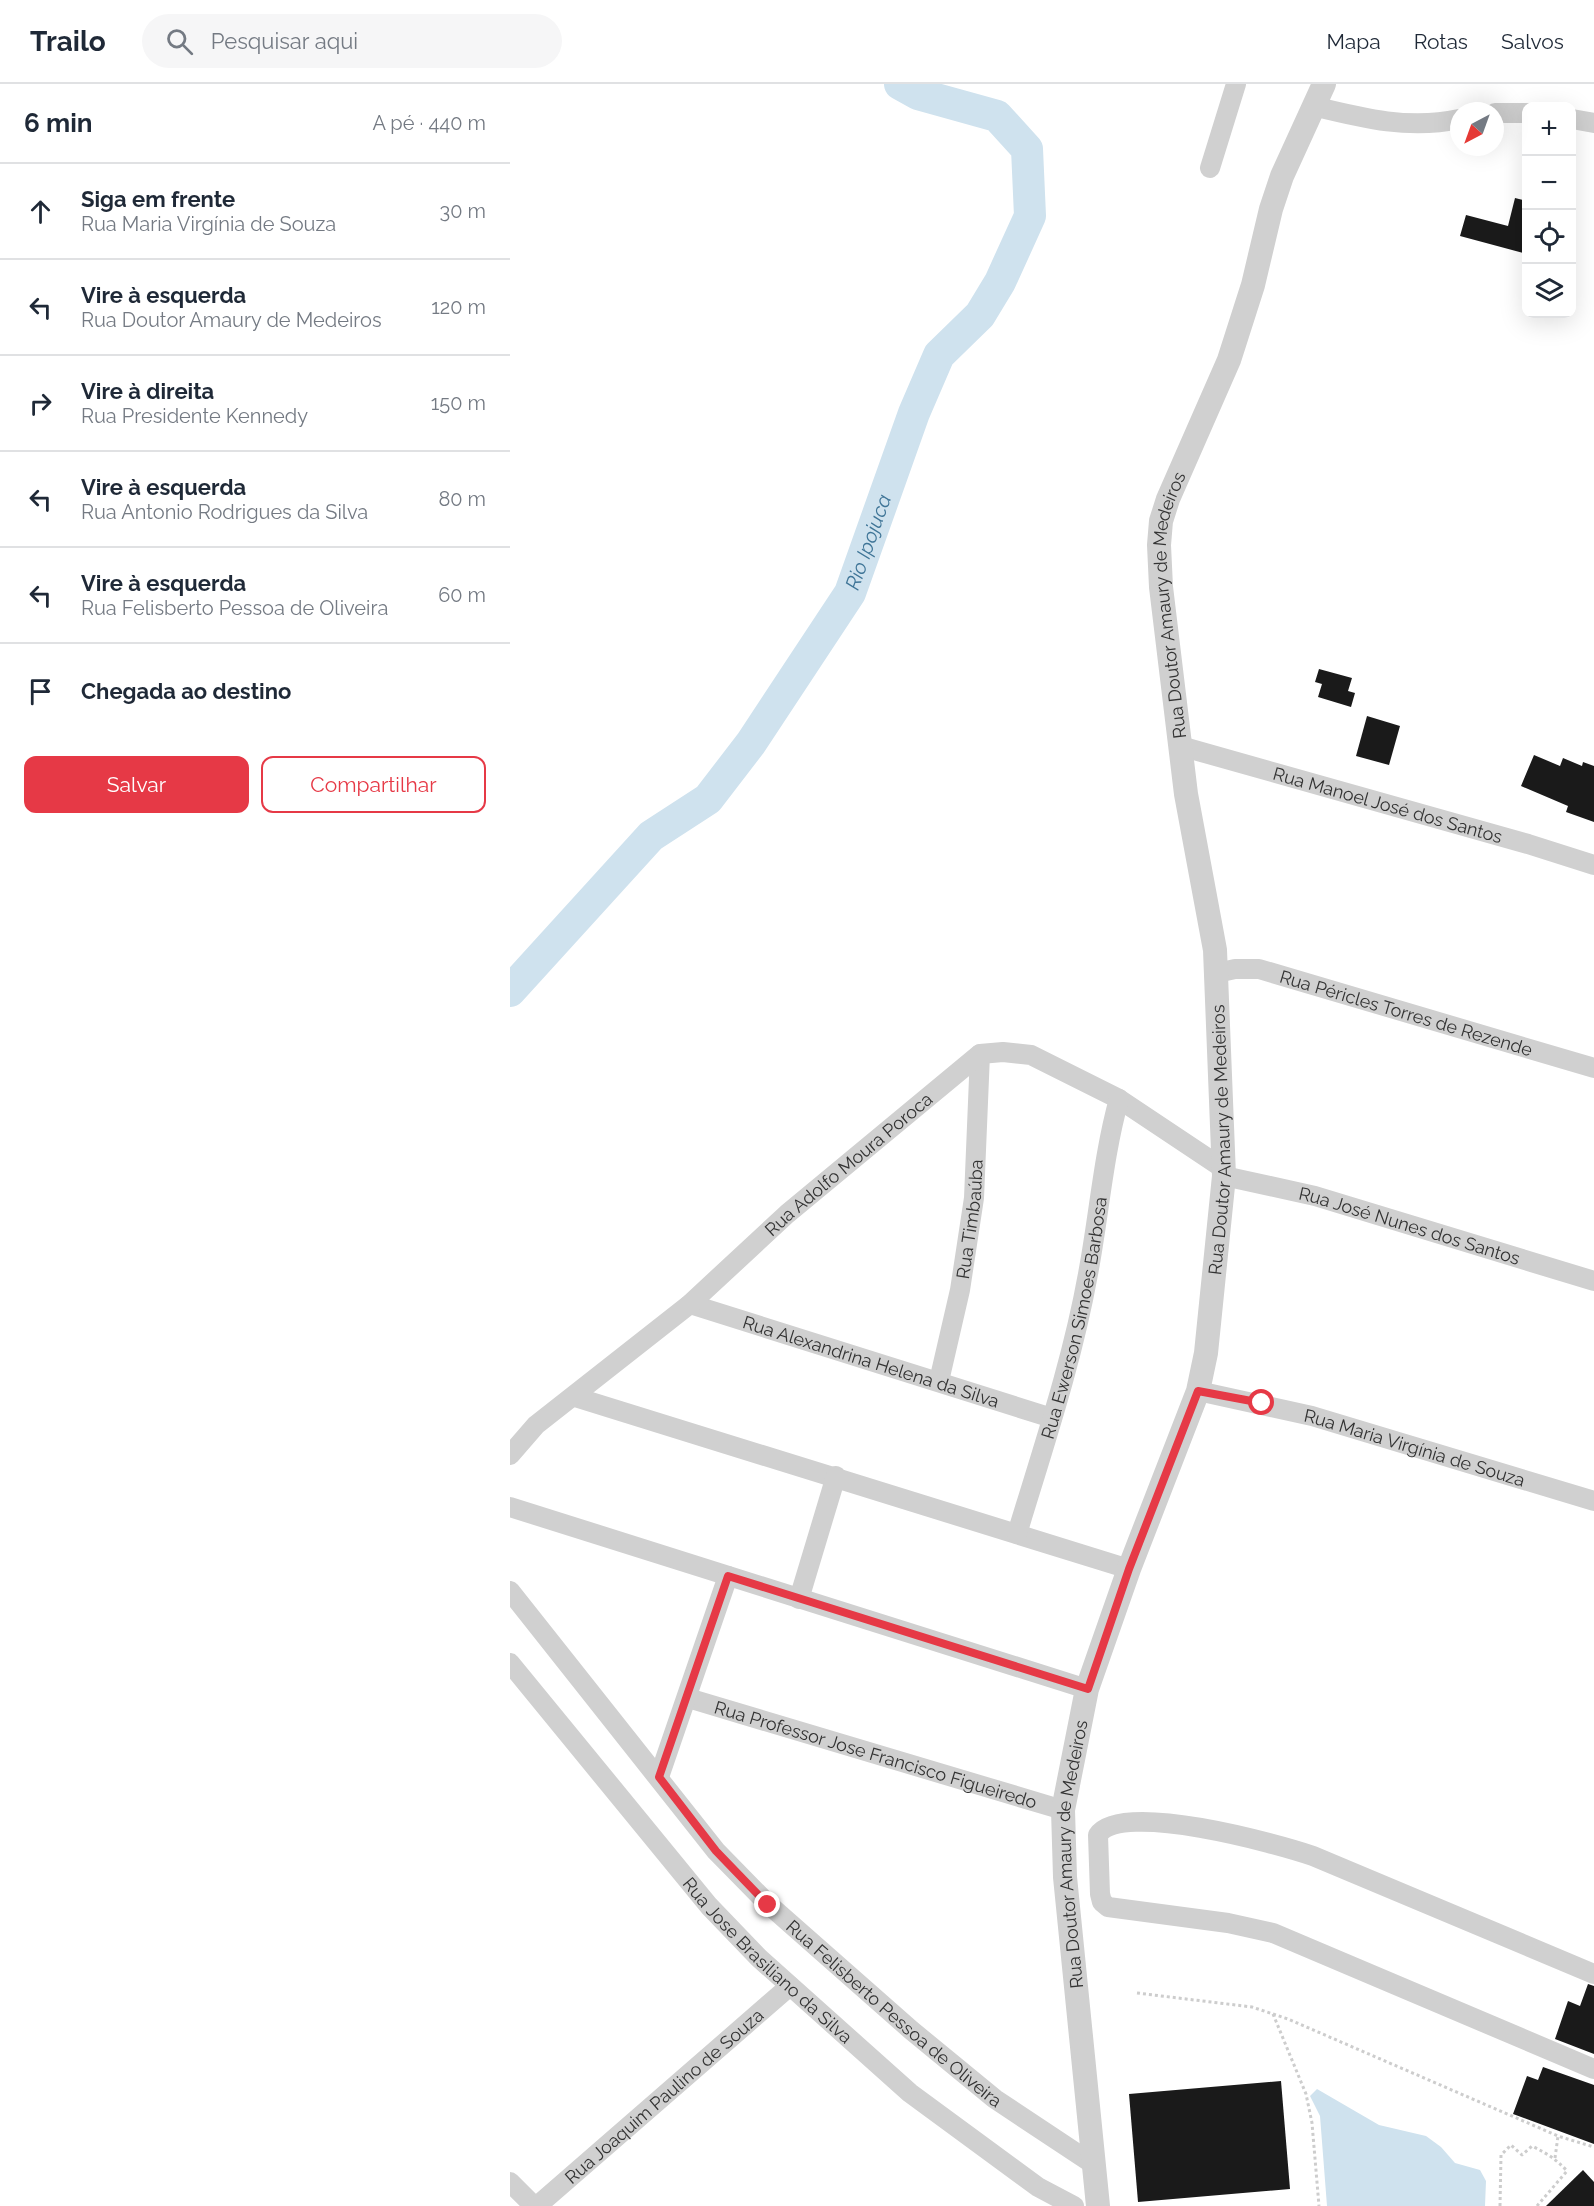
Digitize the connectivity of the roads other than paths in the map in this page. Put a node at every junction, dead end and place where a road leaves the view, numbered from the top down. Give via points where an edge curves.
1 (1236, 84) edge
2 (1324, 84) edge
3 (1313, 106) junction
4 (1504, 113) edge
5 (1522, 113) edge
6 (1450, 120) edge
7 (1576, 120) edge
8 (1594, 123) edge
9 (1210, 168) dead end
10 (1180, 746) junction
11 (1594, 865) edge
12 (1217, 973) junction
13 (980, 1054) junction
14 (1594, 1068) edge
15 (1119, 1099) junction
16 (1224, 1173) junction
17 (1594, 1281) edge
18 (690, 1304) junction
19 (939, 1381) junction
20 (1198, 1391) junction
21 (575, 1396) junction
22 (1052, 1418) junction
23 (510, 1455) edge
24 (836, 1476) junction
25 (1594, 1501) edge
26 (510, 1507) edge
27 (1017, 1534) junction
28 (1129, 1569) junction
29 (728, 1576) junction
30 (510, 1591) edge
31 (799, 1599) junction
32 (510, 1663) edge
33 (1088, 1689) junction
34 (688, 1698) junction
35 (659, 1777) junction
36 (1063, 1810) junction
37 (1594, 1974) edge
38 (790, 1986) junction
39 (1594, 2069) edge
40 (1093, 2164) junction
41 (510, 2182) edge
42 (535, 2206) edge
43 (1074, 2206) edge
44 (1098, 2206) edge

1 - 9 street
2 - 3 street, Rua Doutor Amaury de Medeiros
3 - 6 street via 1371,120 1409,124
3 - 10 street, Rua Doutor Amaury de Medeiros via 1271,209 1259,264 1229,360 1161,521 1161,587
4 - 5 street
7 - 8 street
10 - 11 street, Rua Manoel José dos Santos
10 - 12 street, Rua Doutor Amaury de Medeiros
12 - 14 street, Rua Péricles Torres de Rezende via 1259,969
12 - 16 street, Rua Doutor Amaury de Medeiros
13 - 15 street via 1031,1054
13 - 18 street, Rua Adolfo Moura Poroca via 787,1214
13 - 19 street, Rua Timbaúba via 974,1198 960,1290
15 - 16 street
15 - 22 street, Rua Ewerson Simoes Barbosa via 1105,1160 1088,1274
16 - 17 street, Rua José Nunes dos Santos via 1315,1196
16 - 20 street, Rua Doutor Amaury de Medeiros via 1206,1353
18 - 19 street, Rua Alexandrina Helena da Silva
18 - 21 street, Rua Adolfo Moura Poroca
19 - 22 street, Rua Alexandrina Helena da Silva
20 - 25 street, Rua Maria Virgínia de Souza via 1312,1416
20 - 28 street, Rua Doutor Amaury de Medeiros
21 - 23 street, Rua Adolfo Moura Poroca via 536,1425
21 - 24 street
22 - 27 street, Rua Ewerson Simoes Barbosa
24 - 27 street
24 - 31 street
26 - 29 street
27 - 28 street
28 - 33 street, Rua Doutor Amaury de Medeiros
29 - 31 street
29 - 34 street
30 - 35 street, Rua Felisberto Pessoa de Oliveira
31 - 33 street
32 - 38 street, Rua Jose Brasiliano da Silva via 709,1906
33 - 36 street, Rua Doutor Amaury de Medeiros
34 - 35 street
34 - 36 street, Rua Professor Jose Francisco Figueiredo
35 - 40 street, Rua Felisberto Pessoa de Oliveira via 716,1851 768,1905 995,2098
36 - 40 street, Rua Doutor Amaury de Medeiros via 1065,1877
37 - 39 street, Rua Doutor Amaury de Medeiros via 1275,1843 1210,1829 1144,1822 1109,1825 1098,1835 1100,1894 1108,1907 1273,1933
38 - 42 street, Rua Joaquim Paulino de Souza
38 - 43 street, Rua Jose Brasiliano da Silva via 910,2093 1038,2187
40 - 44 street, Rua Doutor Amaury de Medeiros
41 - 42 street

